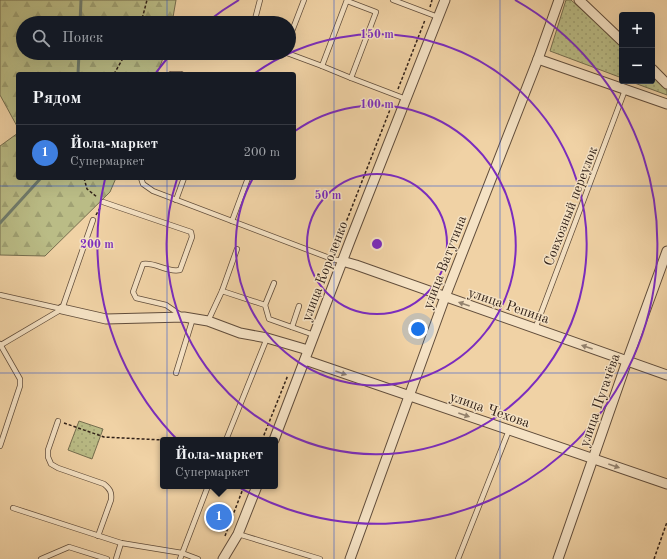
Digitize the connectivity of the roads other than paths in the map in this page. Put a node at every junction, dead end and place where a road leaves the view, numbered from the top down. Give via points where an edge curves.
1 (260, 0) edge
2 (304, 0) edge
3 (393, 0) edge
4 (445, 0) edge
5 (559, 0) edge
6 (578, 0) edge
7 (347, 1) edge
8 (256, 16) edge
9 (438, 18) junction
10 (296, 21) edge
11 (619, 38) edge
12 (296, 56) edge
13 (538, 59) junction
14 (322, 66) junction
15 (655, 72) edge
16 (351, 78) junction
17 (667, 84) edge
18 (625, 90) junction
19 (406, 99) junction
20 (667, 104) edge
21 (142, 180) edge
22 (183, 180) edge
23 (247, 180) edge
24 (176, 200) junction
25 (103, 202) road end
26 (93, 220) road end
27 (232, 221) junction
28 (237, 249) dead end
29 (667, 251) edge
30 (342, 261) junction
31 (274, 283) dead end
32 (222, 291) junction
33 (0, 295) edge
34 (445, 297) junction
35 (265, 305) junction
36 (299, 306) dead end
37 (62, 310) junction
38 (188, 317) junction
39 (208, 322) junction
40 (292, 327) junction
41 (535, 329) junction
42 (314, 335) junction
43 (267, 338) junction
44 (0, 344) edge
45 (308, 350) junction
46 (305, 360) junction
47 (627, 361) junction
48 (176, 373) dead end
49 (665, 374) edge
50 (409, 396) junction
51 (58, 421) road end
52 (509, 430) junction
53 (227, 437) edge
54 (275, 437) edge
55 (0, 446) edge
56 (593, 459) junction
57 (667, 484) edge
58 (207, 489) edge
59 (255, 489) edge
60 (13, 508) dead end
61 (238, 534) junction
62 (98, 536) junction
63 (121, 543) junction
64 (182, 553) junction
65 (41, 559) edge
66 (107, 559) edge
67 (116, 559) edge
68 (180, 559) edge
69 (198, 559) edge
70 (223, 559) edge
71 (320, 559) edge
72 (350, 559) edge
73 (458, 559) edge
74 (558, 559) edge

1 - 8 lane
2 - 10 lane
3 - 9 lane
4 - 9 street, улица Короленко
5 - 13 street, улица Ватутина
6 - 11 street
7 - 14 lane
7 - 16 lane via 376,12
9 - 19 street, улица Короленко
12 - 14 lane
13 - 18 street
13 - 34 street, улица Ватутина
14 - 16 lane
15 - 17 street
16 - 19 lane
18 - 20 street
18 - 41 lane, Совхозный переулок
19 - 30 street, улица Короленко
21 - 24 lane via 153,191
22 - 24 lane
23 - 27 lane
24 - 27 lane
25 - 38 lane via 191,232 192,237 180,270 174,271 150,263 142,264 133,292 136,298 166,305
26 - 37 lane
27 - 30 lane
28 - 32 lane
29 - 47 street, улица Пугачёва
30 - 34 street, улица Репина
30 - 42 street, улица Короленко
31 - 35 lane
32 - 35 lane
32 - 39 lane
33 - 37 lane
41 -> 34 street, улица Репина
34 - 50 street, улица Ватутина
35 - 40 lane via 269,319
36 - 40 lane
37 - 38 street via 106,319
37 - 44 lane
38 - 39 street
38 - 48 lane
39 - 43 street via 240,333
40 - 42 lane
47 -> 41 street, улица Репина
42 - 45 street, улица Короленко
43 - 45 street
43 - 53 lane
44 - 55 lane via 20,379 20,386
45 - 46 street, улица Короленко
46 -> 50 street, улица Чехова
46 - 54 street, улица Короленко
47 - 49 street, улица Репина
47 - 56 street, улица Пугачёва
50 -> 52 street, улица Чехова
50 - 72 street, улица Ватутина
51 - 62 lane via 48,450 51,464 104,484 112,494
52 - 56 street, улица Чехова
52 - 73 lane
56 -> 57 street, улица Чехова
56 - 74 street, улица Пугачёва
58 - 64 lane
59 - 61 street
60 - 62 lane
61 - 70 street
61 - 71 lane
62 - 63 lane
63 - 64 lane
63 - 67 lane
64 - 68 lane
64 - 69 lane
65 - 66 lane via 69,547

